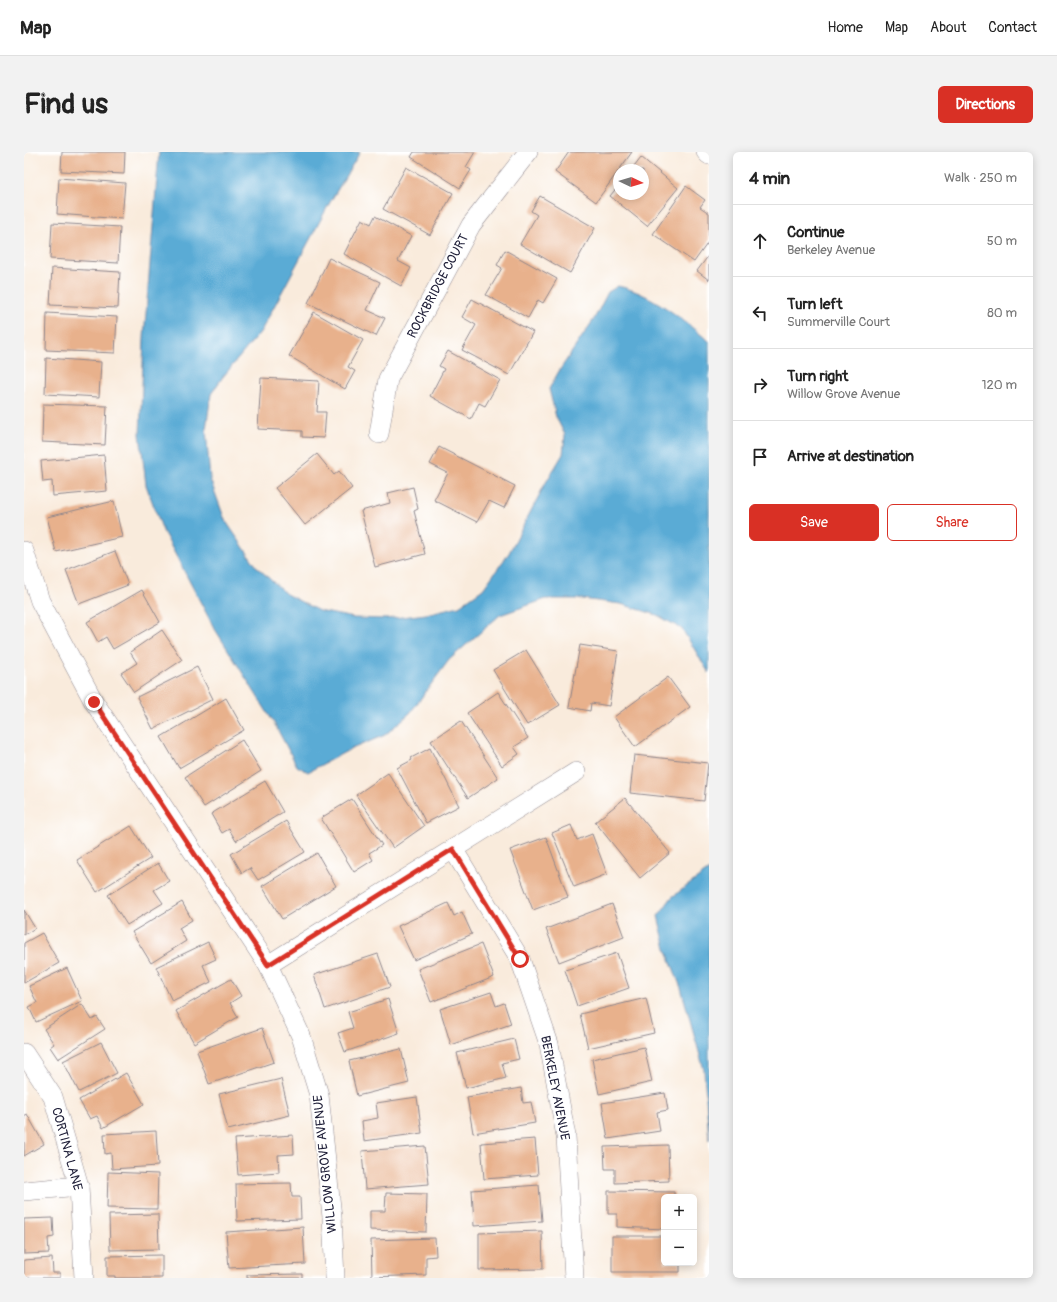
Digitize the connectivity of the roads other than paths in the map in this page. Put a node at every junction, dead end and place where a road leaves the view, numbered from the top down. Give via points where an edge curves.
1 (528, 152) edge
2 (706, 152) edge
3 (709, 155) edge
4 (379, 434) dead end
5 (24, 551) edge
6 (576, 772) dead end
7 (453, 849) junction
8 (268, 965) junction
9 (24, 1053) edge
10 (79, 1186) junction
11 (24, 1191) edge
12 (84, 1278) edge
13 (335, 1278) edge
14 (574, 1278) edge

1 - 4 street, ROCKBRIDGE COURT via 471,225 388,379
2 - 3 street
5 - 8 street, WILLOW GROVE AVENUE via 40,601 94,702
6 - 7 street
7 - 8 street
7 - 14 street, BERKELEY AVENUE via 520,959 549,1044 566,1136
8 - 13 street, WILLOW GROVE AVENUE via 301,1036 319,1095 332,1217
9 - 10 street, CORTINA LANE via 53,1096
10 - 11 street
10 - 12 street, CORTINA LANE

